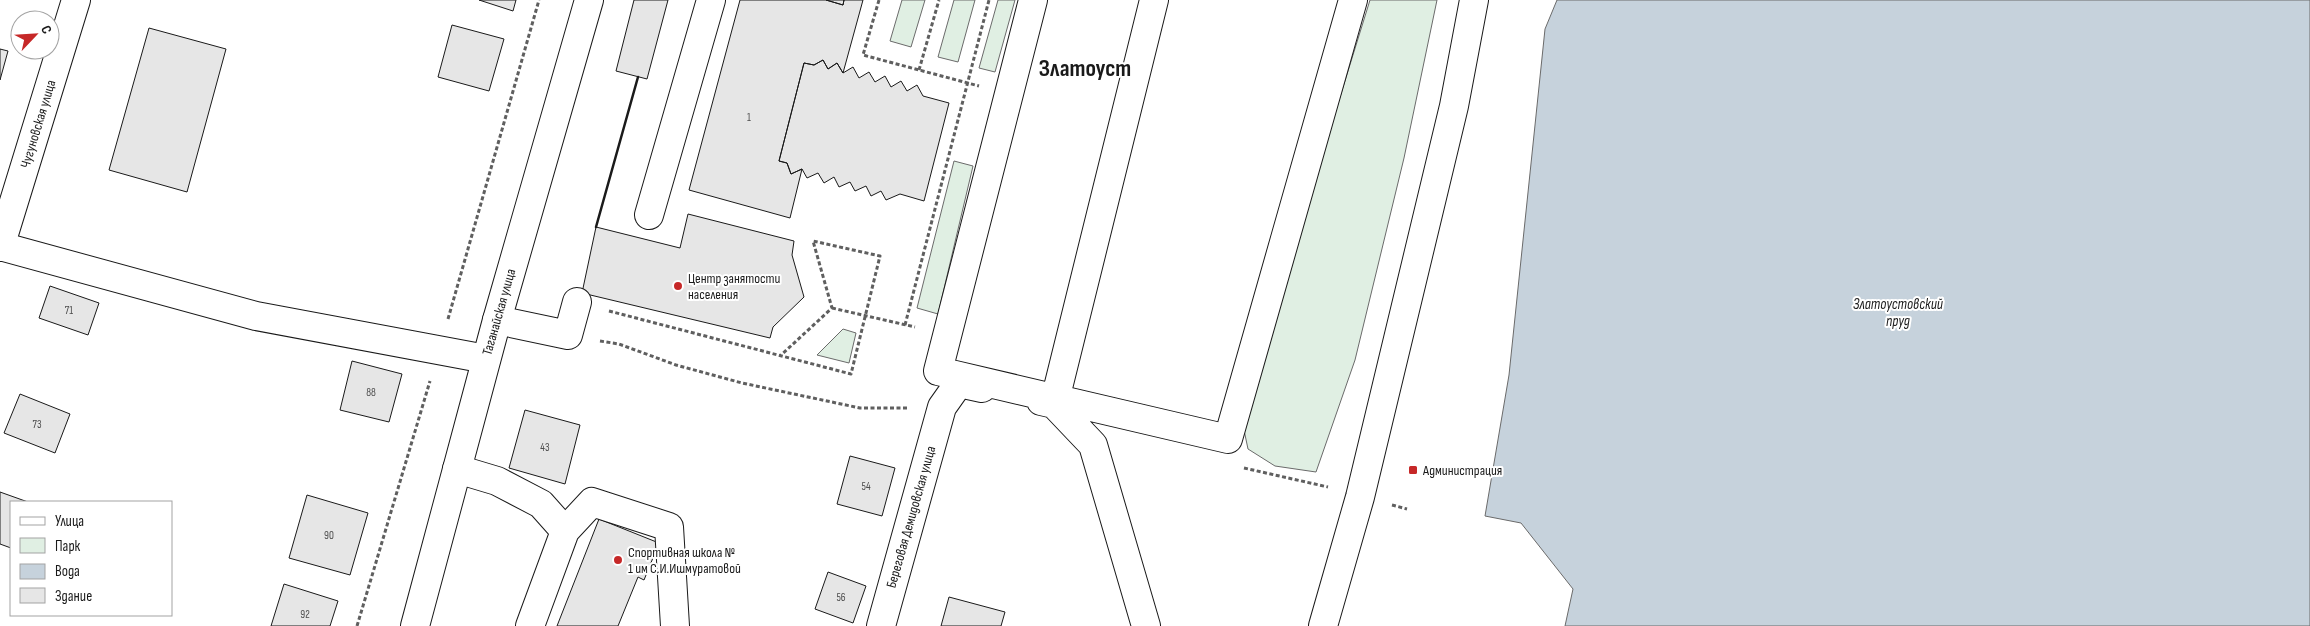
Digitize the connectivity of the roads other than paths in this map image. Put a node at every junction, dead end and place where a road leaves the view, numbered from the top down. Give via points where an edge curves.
1 (76, 0) edge
2 (589, 0) edge
3 (710, 0) edge
4 (1033, 0) edge
5 (1154, 0) edge
6 (1353, 0) edge
7 (1474, 0) edge
8 (649, 215) dead end
9 (0, 247) edge
10 (577, 302) road end
11 (497, 320) junction
12 (486, 359) junction
13 (1055, 401) junction
14 (456, 469) junction
15 (565, 532) junction
16 (415, 626) edge
17 (530, 626) edge
18 (675, 626) edge
19 (881, 626) edge
20 (1146, 626) edge
21 (1323, 626) edge

1 - 9 street, Чугуновская улица
2 - 11 street, Таганайская улица
3 - 8 street
4 - 13 street via 938,371
5 - 13 street
6 - 13 street via 1228,439
7 - 21 street via 1454,106 1360,497
9 - 12 street via 256,316
10 - 11 street via 568,335
11 - 12 street, Таганайская улица
12 - 14 street, Таганайская улица
13 - 19 street, Береговая Демидовская улица via 959,382 942,407
13 - 20 street via 1093,445
14 - 15 street via 497,482 541,504
14 - 16 street, Таганайская улица
15 - 17 street
15 - 18 street via 592,502 669,527

